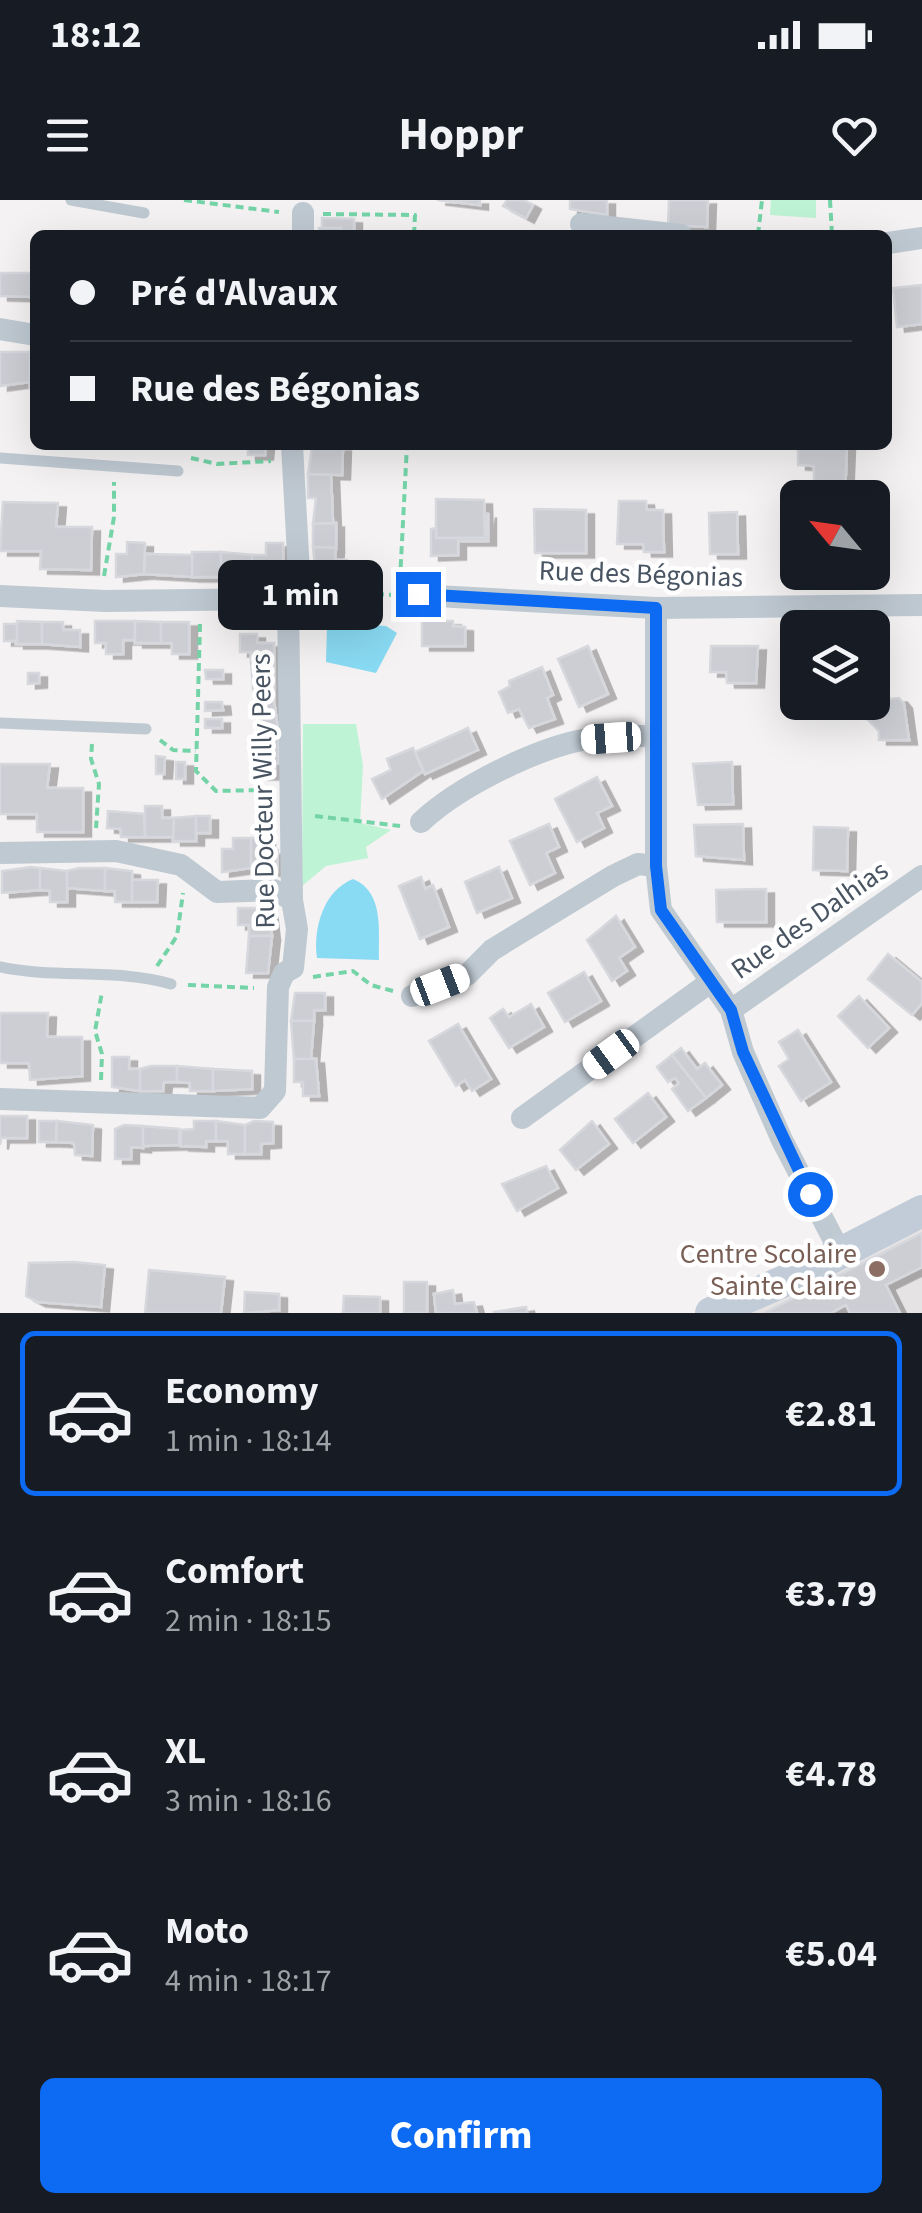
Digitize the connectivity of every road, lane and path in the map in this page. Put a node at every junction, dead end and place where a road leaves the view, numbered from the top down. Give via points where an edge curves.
1 (71, 200) edge
2 (762, 200) edge
3 (830, 200) edge
4 (144, 213) dead end
5 (415, 215) dead end
6 (582, 224) dead end
7 (414, 230) edge
8 (636, 230) edge
9 (759, 230) edge
10 (832, 230) edge
11 (922, 238) edge
12 (892, 242) edge
13 (0, 328) edge
14 (30, 334) edge
15 (407, 450) edge
16 (292, 453) edge
17 (184, 456) dead end
18 (0, 458) edge
19 (116, 466) junction
20 (178, 471) dead end
21 (294, 595) junction
22 (409, 595) junction
23 (0, 596) edge
24 (201, 600) junction
25 (105, 601) junction
26 (922, 605) edge
27 (656, 608) junction
28 (0, 723) edge
29 (94, 726) junction
30 (146, 729) joint
31 (656, 736) junction
32 (196, 751) junction
33 (291, 790) junction
34 (290, 814) junction
35 (422, 822) joint
36 (97, 852) junction
37 (0, 854) edge
38 (656, 866) junction
39 (185, 869) junction
40 (922, 876) edge
41 (292, 900) junction
42 (0, 967) edge
43 (103, 977) junction
44 (153, 979) junction
45 (171, 984) joint
46 (279, 984) junction
47 (709, 984) junction
48 (412, 996) joint
49 (731, 1010) junction
50 (0, 1100) edge
51 (100, 1105) junction
52 (522, 1118) dead end
53 (922, 1211) edge
54 (840, 1252) junction
55 (711, 1313) edge

1 - 4 lane
2 - 9 path
3 - 10 path
5 - 7 path
6 - 8 street
11 - 12 street
13 - 14 street
15 - 22 path
16 - 17 path via 217,464
16 - 21 street, Rue Docteur Willy Peers
18 - 19 lane
19 - 20 lane
19 - 25 path
21 - 22 path
21 - 24 street
21 - 33 street, Rue Docteur Willy Peers
22 - 27 street, Rue des Bégonias
23 - 25 street
24 - 25 street
24 - 32 path
26 - 27 street, Rue des Bégonias
27 - 31 street
28 - 29 lane
29 - 30 lane
29 - 36 path
30 - 32 path via 172,750
31 - 35 street via 561,746 447,798
31 - 38 street
32 - 33 path via 196,771 216,791
33 - 34 street, Rue Docteur Willy Peers
34 - 35 path via 404,826
34 - 41 street, Rue Docteur Willy Peers
36 - 37 street
36 - 39 street
38 - 47 street via 661,910
38 - 48 street via 638,864 613,876 492,950 467,975
39 - 41 street via 217,892 274,890
39 - 44 path via 178,936 158,960
40 - 49 street, Rue des Dalhias
41 - 46 street, Rue Docteur Willy Peers via 294,968
42 - 43 lane via 38,976
43 - 44 lane
43 - 51 path via 95,1031 102,1054
44 - 45 lane
45 - 46 path
46 - 48 path via 354,971 371,985
46 - 51 street, Rue Docteur Willy Peers via 275,1091 269,1102 260,1108
47 - 49 street
47 - 52 street
49 - 54 street via 766,1105
50 - 51 street, Rue Docteur Willy Peers
53 - 54 street
54 - 55 street

